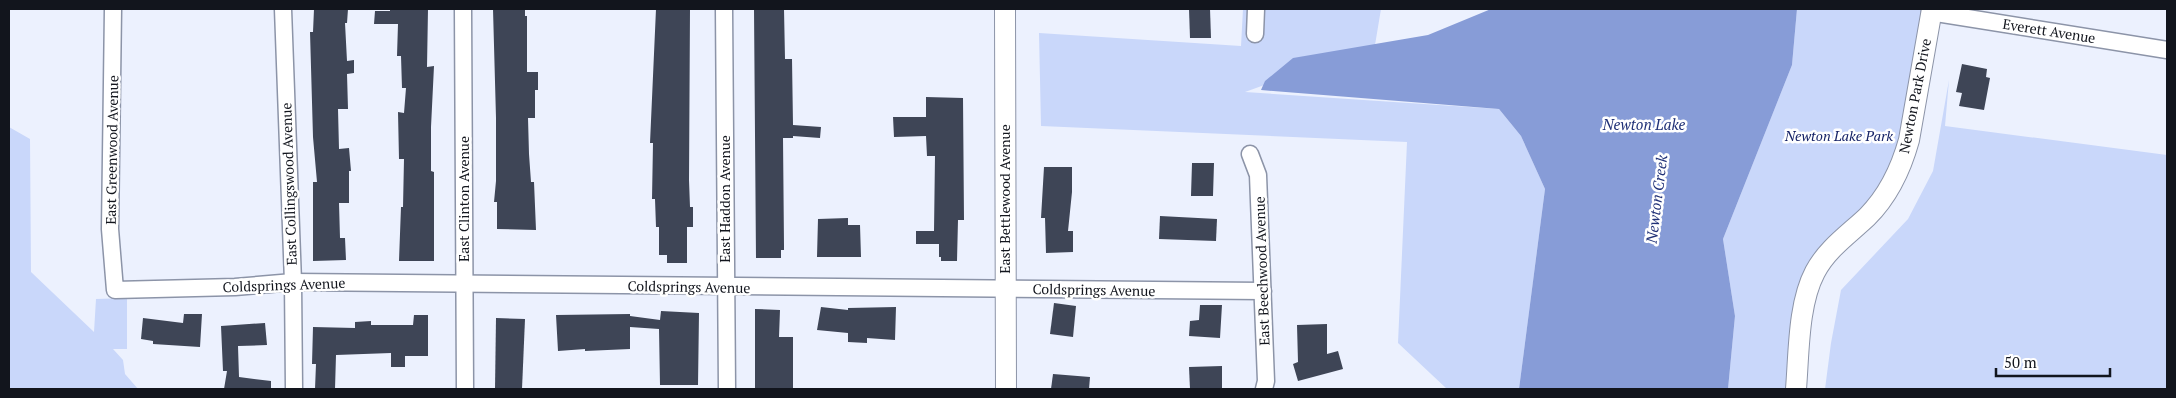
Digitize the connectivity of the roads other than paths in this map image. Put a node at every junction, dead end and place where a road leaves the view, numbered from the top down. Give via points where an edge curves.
1 (113, 9) edge
2 (283, 9) edge
3 (463, 9) edge
4 (724, 9) edge
5 (1004, 9) edge
6 (1256, 9) edge
7 (1931, 10) edge
8 (1255, 34) dead end
9 (2167, 50) edge
10 (1250, 154) dead end
11 (293, 282) junction
12 (464, 284) junction
13 (726, 287) junction
14 (1006, 289) junction
15 (115, 290) joint
16 (1263, 291) junction
17 (294, 389) edge
18 (464, 389) edge
19 (727, 389) edge
20 (1006, 389) edge
21 (1264, 389) edge
22 (1796, 389) edge

1 - 15 street, East Greenwood Avenue via 110,229
2 - 11 street, East Collingswood Avenue
3 - 12 street, East Clinton Avenue
4 - 13 street, East Haddon Avenue
5 - 14 street, East Bettlewood Avenue
6 - 8 street
7 - 9 street, Everett Avenue
7 - 22 street, Newton Park Drive via 1904,157 1883,199 1825,257 1815,272 1808,288 1804,312
10 - 16 street, East Beechwood Avenue via 1258,175
11 - 12 street, Coldsprings Avenue
11 - 15 street, Coldsprings Avenue
11 - 17 street, East Collingswood Avenue
12 - 13 street, Coldsprings Avenue
12 - 18 street, East Clinton Avenue
13 - 14 street, Coldsprings Avenue
13 - 19 street, East Haddon Avenue
14 - 16 street, Coldsprings Avenue
14 - 20 street, East Bettlewood Avenue
16 - 21 street, East Beechwood Avenue

